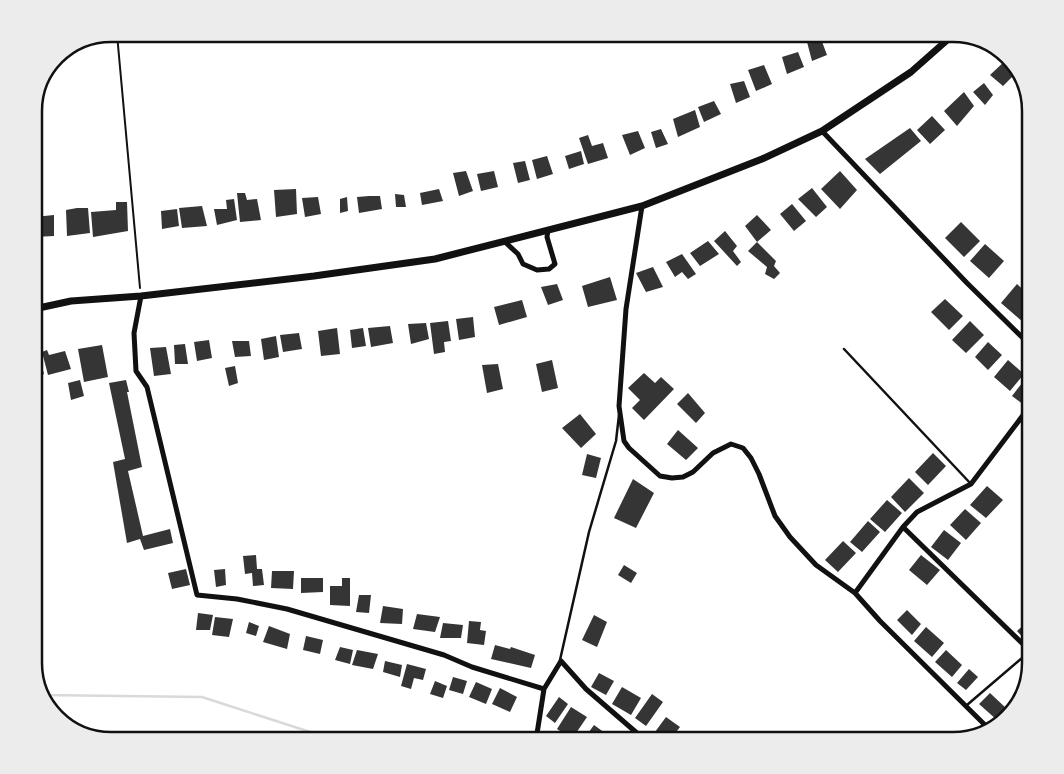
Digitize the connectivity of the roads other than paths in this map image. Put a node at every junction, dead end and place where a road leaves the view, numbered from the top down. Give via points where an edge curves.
1 (944, 43) edge
2 (822, 131) junction
3 (642, 206) junction
4 (548, 230) junction
5 (504, 241) junction
6 (141, 296) junction
7 (43, 307) edge
8 (1022, 337) edge
9 (844, 349) dead end
10 (619, 406) junction
11 (1022, 417) edge
12 (971, 484) junction
13 (903, 527) junction
14 (856, 593) junction
15 (1022, 643) edge
16 (1022, 658) edge
17 (561, 662) junction
18 (544, 689) junction
19 (965, 707) junction
20 (983, 724) edge
21 (537, 732) edge
22 (636, 732) edge

1 - 2 main road via 911,72
2 - 3 main road via 762,159
2 - 8 street
3 - 4 main road
3 - 10 street via 626,309
4 - 5 main road
4 - 5 street via 555,264 549,269 537,270 523,264 518,254
5 - 6 main road via 435,259
6 - 7 main road via 71,301
6 - 18 street via 134,333 136,371 147,387 197,595 237,598 287,608
9 - 12 lane
10 - 14 street via 624,441 660,476 683,477 713,453 731,444 743,448 759,474 775,516 790,538 816,564
10 - 17 lane via 616,441 589,532
11 - 12 street
12 - 13 street via 917,512
13 - 14 street
13 - 15 street
14 - 19 street
16 - 19 lane
17 - 18 street
17 - 22 street via 586,689
18 - 21 street
19 - 20 street

